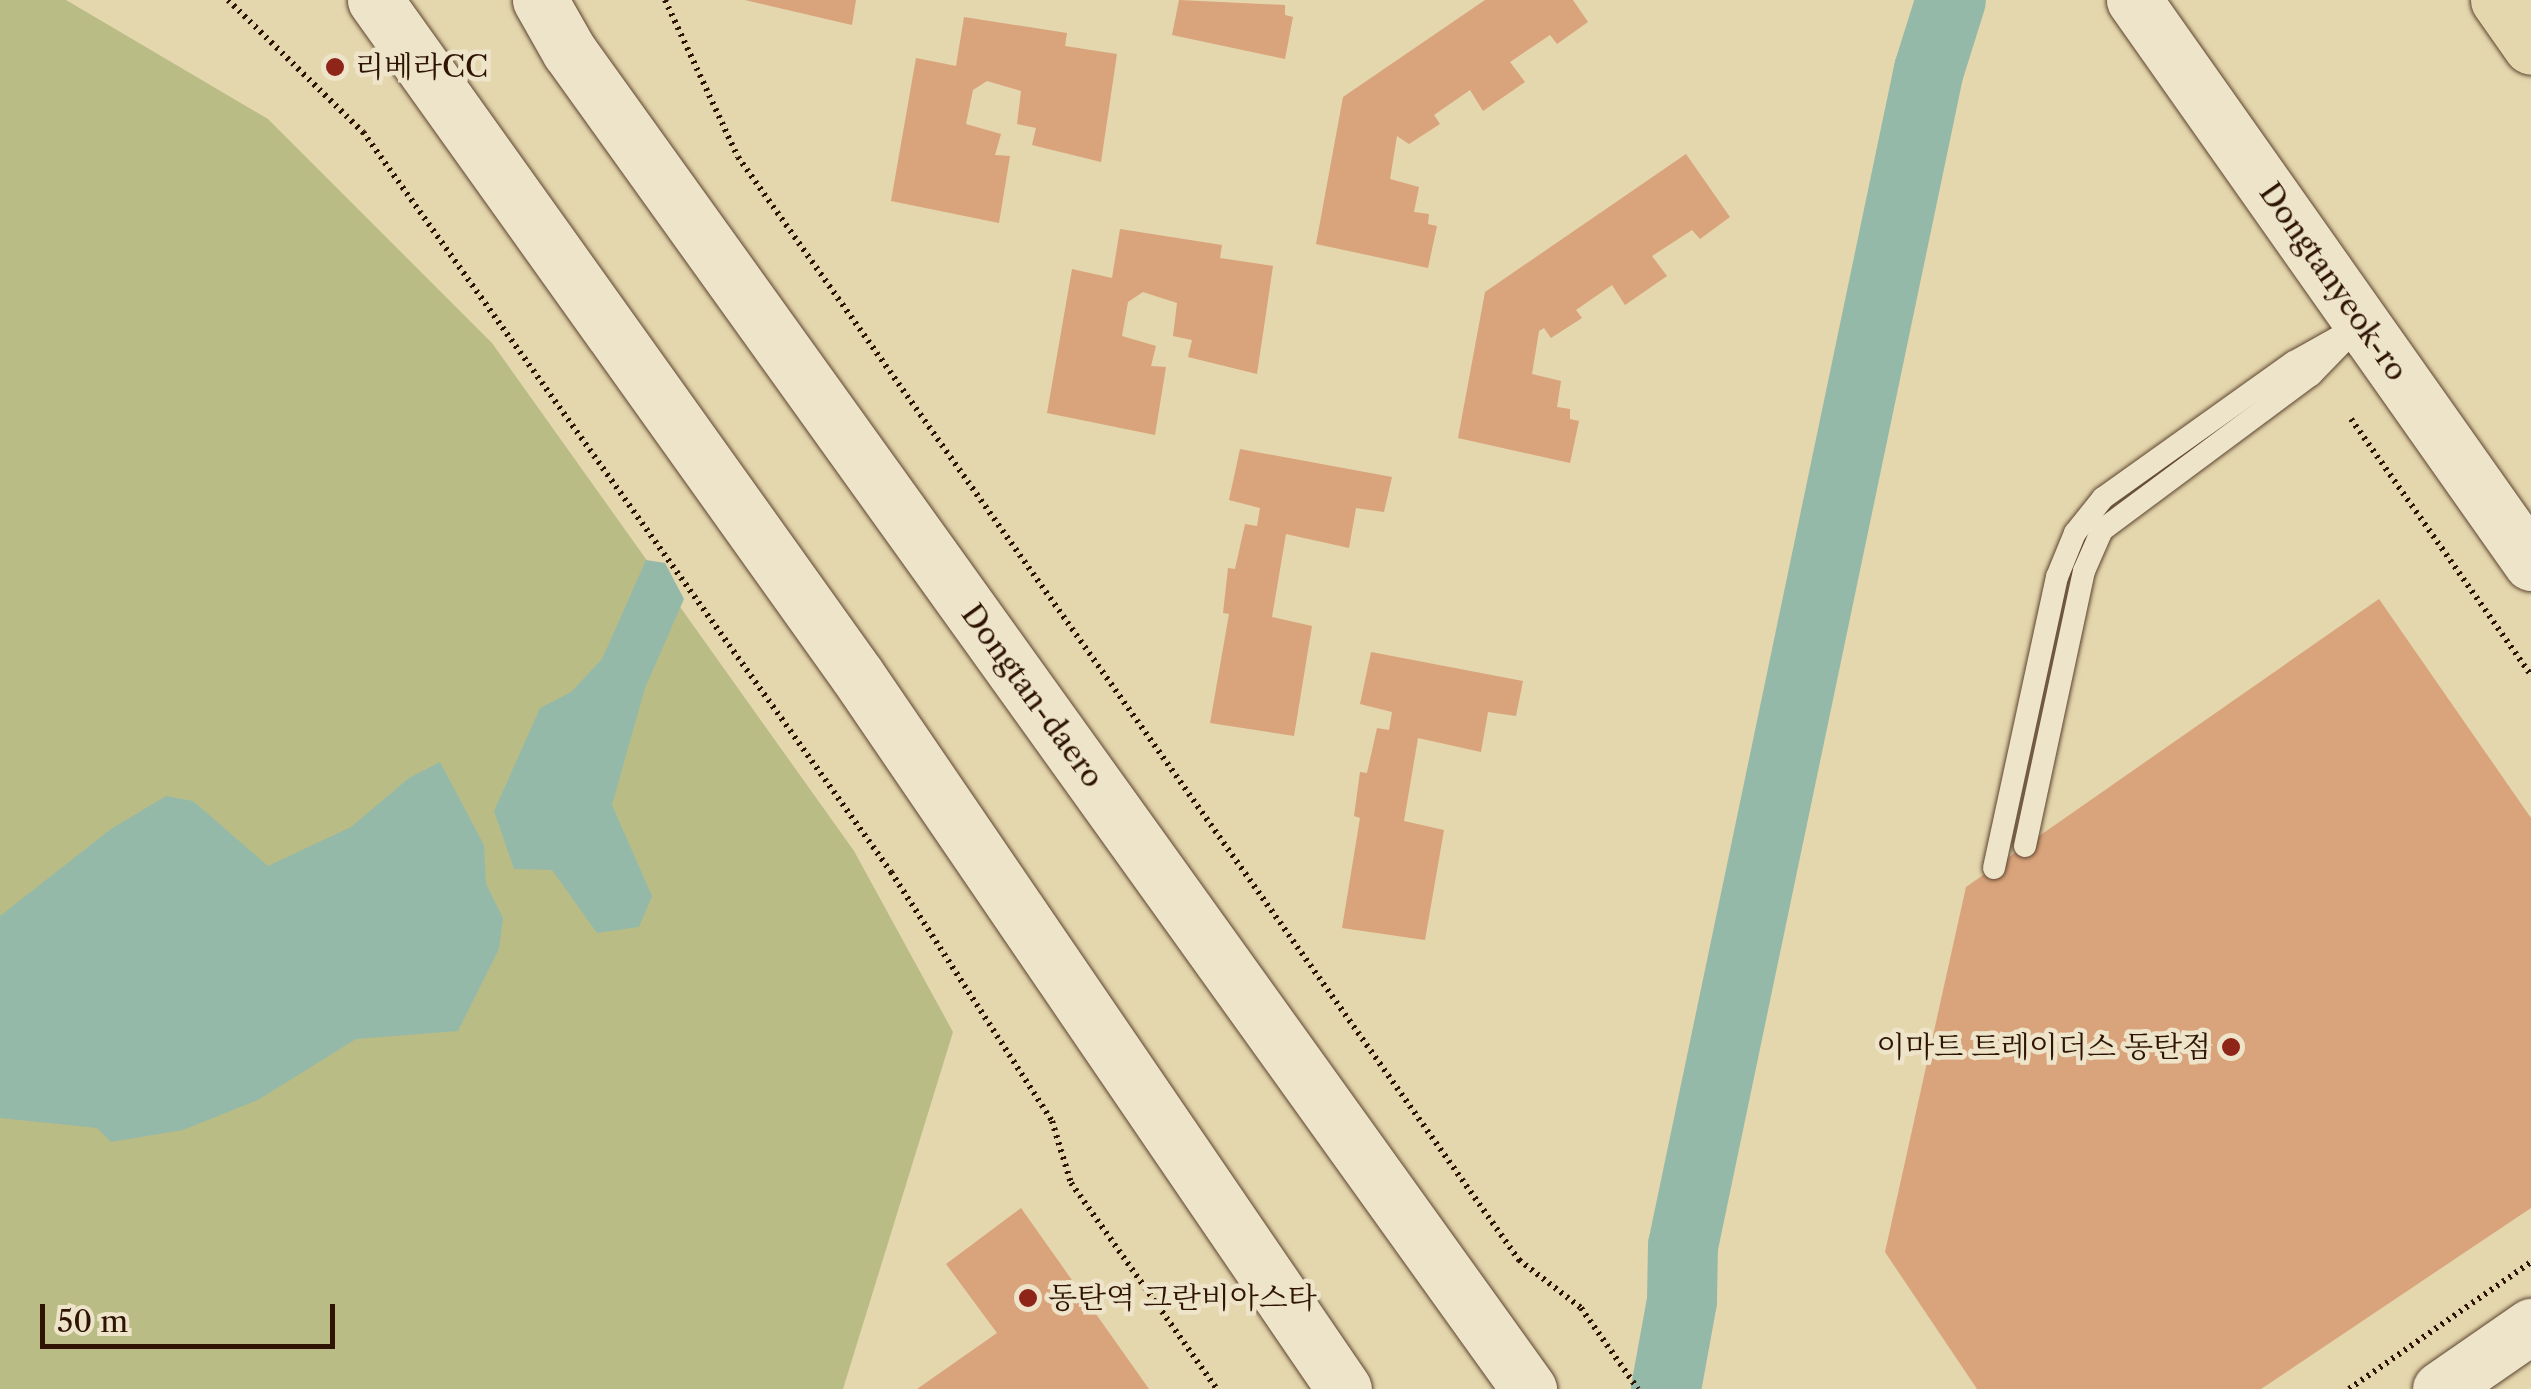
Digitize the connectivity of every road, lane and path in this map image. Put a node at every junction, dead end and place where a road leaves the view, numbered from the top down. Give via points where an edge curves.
1 (228, 0) edge
2 (376, 0) edge
3 (540, 0) edge
4 (665, 0) edge
5 (2134, 0) edge
6 (2498, 0) edge
7 (2531, 47) edge
8 (2362, 324) junction
9 (2351, 419) dead end
10 (2531, 564) edge
11 (2531, 675) edge
12 (2025, 846) dead end
13 (1994, 868) dead end
14 (2531, 1262) edge
15 (2531, 1326) edge
16 (1217, 1389) edge
17 (1344, 1389) edge
18 (1529, 1389) edge
19 (1638, 1389) edge
20 (2349, 1389) edge
21 (2440, 1389) edge

1 - 16 path via 363,132 891,872 1052,1120 1070,1183
2 - 17 main road via 846,659
3 - 18 main road, Dongtan-daero via 569,51
4 - 19 path via 738,157 1519,1260 1581,1308
5 - 8 main road, Dongtanyeok-ro
6 - 7 highway
8 - 10 main road, Dongtanyeok-ro
8 - 12 lane via 2311,375 2102,530 2084,571
8 - 13 lane via 2294,362 2119,487 2075,532 2056,577
9 - 11 path
14 - 20 path
15 - 21 main road

